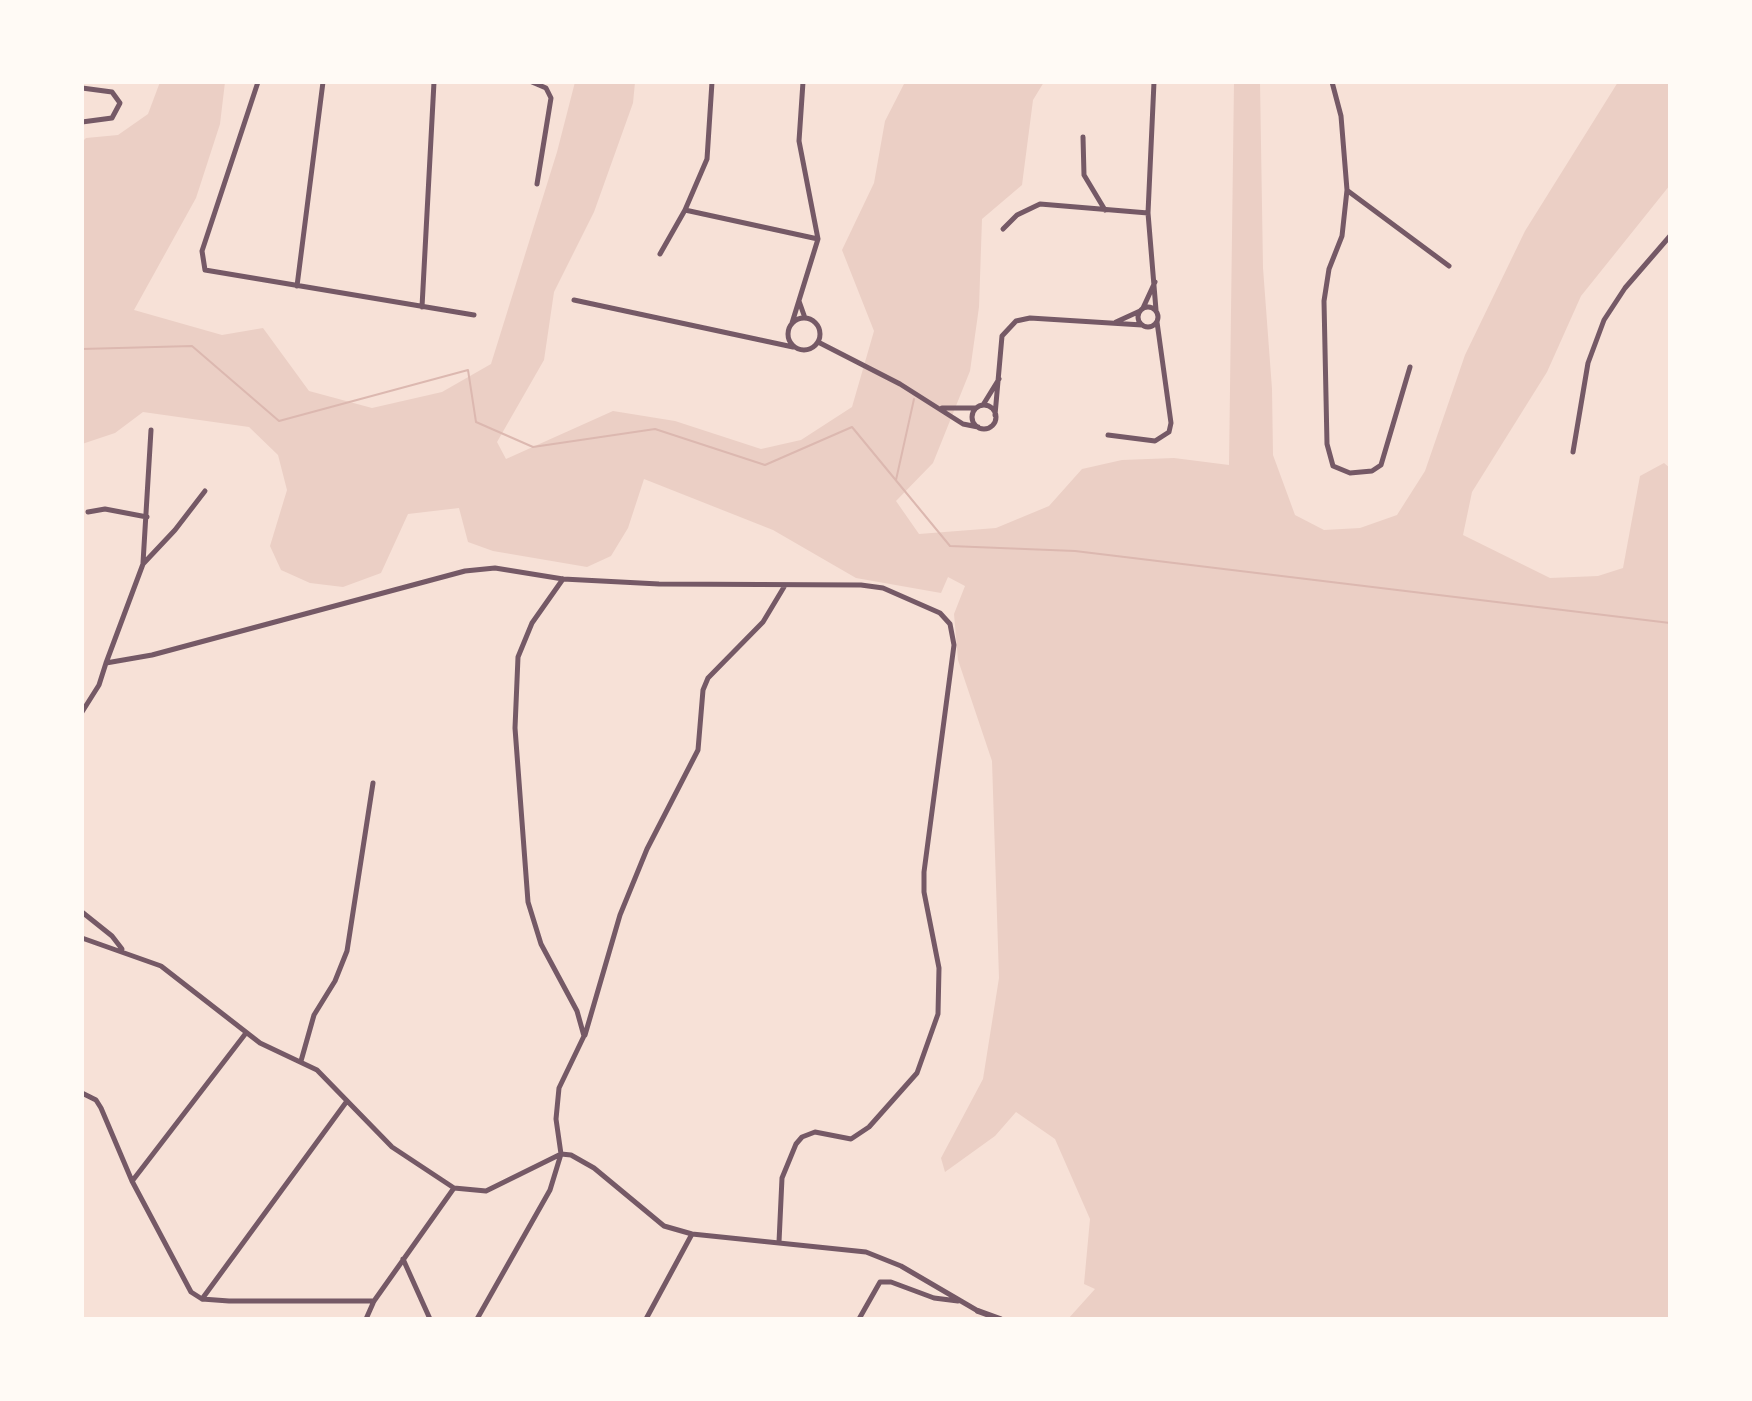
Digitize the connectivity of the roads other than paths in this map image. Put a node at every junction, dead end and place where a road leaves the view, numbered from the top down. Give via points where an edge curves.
1 (113, 82) edge
2 (258, 82) edge
3 (323, 82) edge
4 (434, 82) edge
5 (532, 82) edge
6 (712, 82) edge
7 (803, 82) edge
8 (1154, 82) edge
9 (1332, 82) edge
10 (82, 88) edge
11 (115, 94) junction
12 (82, 122) edge
13 (1083, 137) dead end
14 (537, 184) dead end
15 (1347, 190) junction
16 (685, 210) junction
17 (1106, 211) junction
18 (1148, 213) junction
19 (1003, 229) dead end
20 (1670, 236) edge
21 (818, 239) junction
22 (660, 254) dead end
23 (1449, 266) dead end
24 (1155, 281) junction
25 (297, 286) junction
26 (574, 300) dead end
27 (799, 300) junction
28 (422, 307) junction
29 (1142, 309) junction
30 (1156, 310) junction
31 (474, 315) dead end
32 (805, 318) junction
33 (1115, 322) junction
34 (1157, 322) junction
35 (792, 323) junction
36 (1145, 326) junction
37 (787, 333) junction
38 (1161, 337) junction
39 (818, 342) junction
40 (775, 345) junction
41 (793, 347) junction
42 (1410, 367) dead end
43 (1000, 378) junction
44 (980, 406) junction
45 (941, 408) junction
46 (995, 415) junction
47 (978, 427) junction
48 (151, 430) dead end
49 (1108, 435) dead end
50 (1573, 452) dead end
51 (205, 491) dead end
52 (88, 512) dead end
53 (147, 517) junction
54 (143, 564) junction
55 (563, 579) junction
56 (784, 587) junction
57 (106, 663) junction
58 (82, 712) edge
59 (373, 783) dead end
60 (82, 912) edge
61 (82, 938) edge
62 (123, 950) junction
63 (246, 1033) junction
64 (584, 1036) junction
65 (301, 1061) junction
66 (82, 1093) edge
67 (347, 1101) junction
68 (561, 1154) junction
69 (132, 1181) junction
70 (454, 1188) junction
71 (692, 1234) junction
72 (779, 1242) junction
73 (403, 1259) junction
74 (202, 1299) junction
75 (374, 1301) junction
76 (963, 1301) junction
77 (978, 1311) junction
78 (366, 1319) edge
79 (430, 1319) edge
80 (477, 1319) edge
81 (646, 1319) edge
82 (859, 1319) edge
83 (983, 1319) edge
84 (1000, 1319) edge

1 - 11 street
2 - 25 street via 202,251 202,265 210,273
3 - 25 street
4 - 28 street
5 - 14 street via 546,88 551,98
6 - 16 street via 707,159
7 - 21 street via 799,141
8 - 18 street
9 - 15 street via 1341,116
10 - 11 street
11 - 12 street via 120,103 112,118
13 - 17 street via 1084,175
15 - 23 street
15 - 42 street via 1342,236 1324,301 1327,444 1329,459 1339,471 1368,472 1381,465
16 - 21 street
16 - 22 street
17 - 18 street
17 - 19 street via 1040,204
18 - 24 street
20 - 50 street via 1604,320 1588,363
21 - 27 street
24 - 29 street
24 - 30 street
25 - 28 street
26 - 40 street
27 - 32 street
27 - 35 street
28 - 31 street
29 - 30 street
29 - 33 street
29 - 36 street via 1138,318
30 - 34 street
32 - 35 street
32 - 39 street via 819,328
33 - 36 street
33 - 43 street via 1016,321 1002,336
34 - 36 street
34 - 38 street
35 - 37 street
36 - 38 street
37 - 40 street
37 - 41 street
38 - 49 street via 1169,432 1155,441
39 - 41 street via 807,351
39 - 45 street
40 - 41 street
43 - 44 street
43 - 46 street
44 - 45 street
44 - 46 street
44 - 47 street via 972,418
45 - 47 street via 963,424
46 - 47 street via 989,427
48 - 53 street
51 - 54 street
52 - 53 street via 105,509
53 - 54 street
54 - 57 street
55 - 56 street
55 - 57 street via 495,568 465,571
55 - 64 street via 532,623 518,657 515,728 528,902 541,944 577,1011
56 - 64 street via 763,622 708,678 698,750 620,915
56 - 72 street via 883,588 940,613 953,633 924,872 939,968 938,1014 917,1073 869,1127 851,1139 815,1132 796,1144 782,1178
57 - 58 street
59 - 65 street via 347,951 314,1015
60 - 62 street
61 - 62 street
62 - 63 street via 177,977
63 - 65 street
63 - 69 street
64 - 68 street via 559,1088
65 - 67 street
66 - 69 street via 101,1108
67 - 70 street via 392,1147
67 - 74 street
68 - 70 street via 486,1191
68 - 71 street via 581,1160 653,1219
68 - 80 street via 541,1210
69 - 74 street via 181,1277
70 - 73 street
71 - 72 street
71 - 81 street
72 - 76 street via 875,1255
73 - 75 street
73 - 79 street
74 - 75 street
75 - 78 street
76 - 77 street
76 - 82 street via 885,1282 876,1286
77 - 83 street
77 - 84 street

